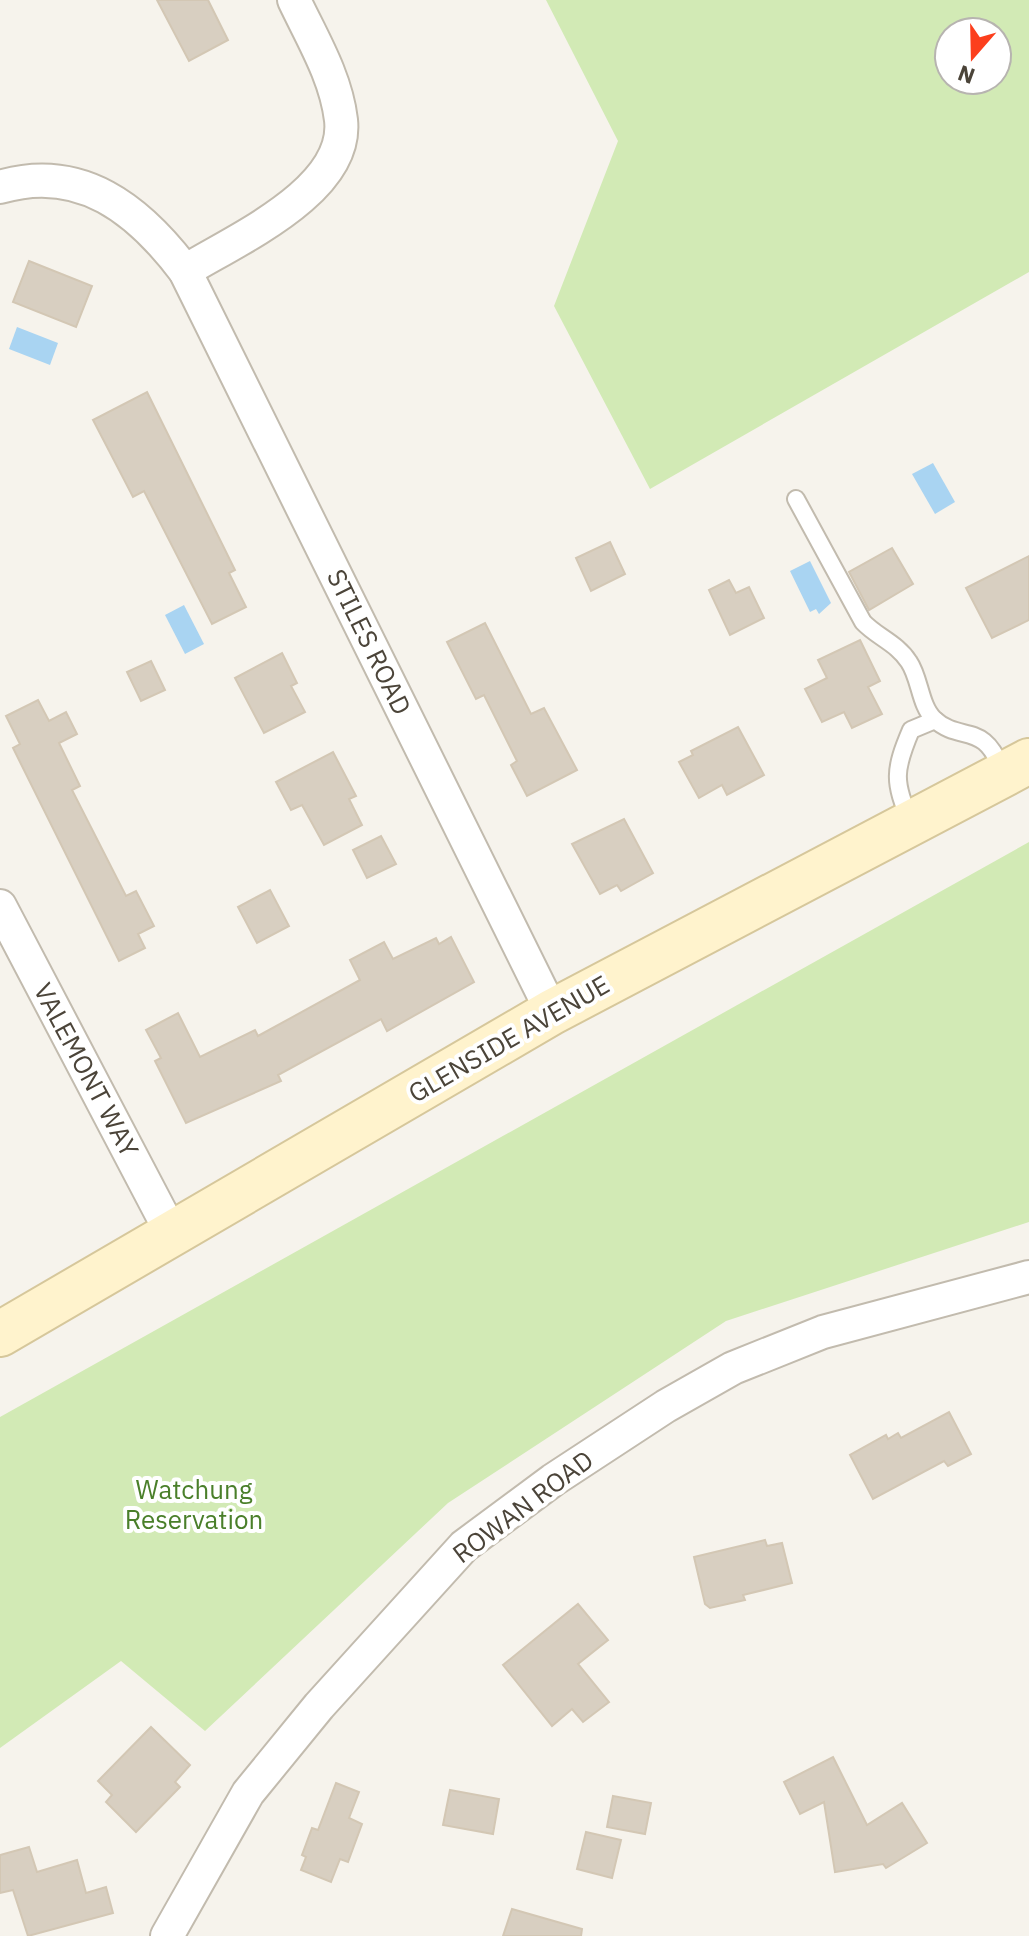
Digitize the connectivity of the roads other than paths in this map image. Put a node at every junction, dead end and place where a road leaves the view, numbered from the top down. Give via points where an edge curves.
1 (294, 0) edge
2 (0, 187) edge
3 (185, 271) junction
4 (796, 499) dead end
5 (935, 720) junction
6 (1016, 768) edge
7 (912, 823) junction
8 (0, 906) edge
9 (552, 1012) junction
10 (172, 1234) junction
11 (1029, 1277) edge
12 (0, 1334) edge
13 (167, 1936) edge

1 - 3 street via 335,93 341,132 332,161 296,201
2 - 3 street, STILES ROAD via 56,181 114,200 139,217
3 - 9 street, STILES ROAD
4 - 5 lane via 863,622 885,635 909,661
5 - 6 lane via 974,734
5 - 7 lane via 911,730 895,776
6 - 7 main road, GLENSIDE AVENUE
7 - 9 main road, GLENSIDE AVENUE
8 - 10 street, VALEMONT WAY
9 - 10 main road, GLENSIDE AVENUE
10 - 12 main road, GLENSIDE AVENUE
11 - 13 street, ROWAN ROAD via 823,1332 733,1368 566,1472 464,1546 248,1793

